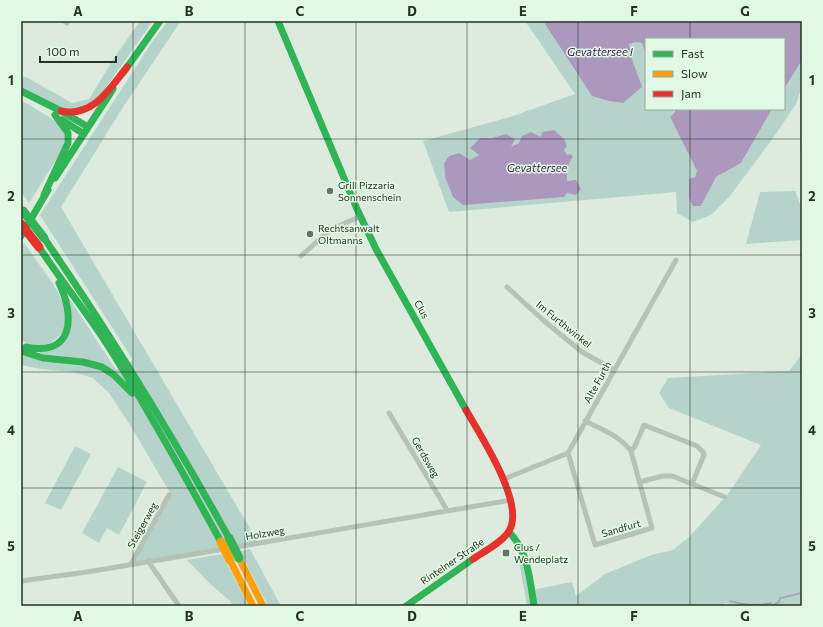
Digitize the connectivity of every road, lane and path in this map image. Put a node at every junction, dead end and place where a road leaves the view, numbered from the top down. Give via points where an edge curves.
1 (160, 21) edge
2 (278, 21) edge
3 (127, 67) junction
4 (21, 91) edge
5 (21, 98) edge
6 (58, 113) junction
7 (86, 131) junction
8 (44, 195) junction
9 (22, 209) edge
10 (360, 216) junction
11 (21, 224) edge
12 (21, 236) edge
13 (300, 256) dead end
14 (676, 260) dead end
15 (51, 266) junction
16 (507, 287) dead end
17 (21, 346) edge
18 (21, 351) edge
19 (614, 370) junction
20 (144, 406) junction
21 (389, 413) dead end
22 (585, 421) junction
23 (631, 451) junction
24 (568, 453) junction
25 (504, 479) junction
26 (640, 482) junction
27 (692, 484) junction
28 (169, 495) dead end
29 (725, 498) dead end
30 (511, 500) junction
31 (446, 510) junction
32 (509, 532) junction
33 (225, 540) junction
34 (234, 559) junction
35 (148, 561) junction
36 (131, 564) junction
37 (21, 580) edge
38 (179, 606) edge
39 (253, 606) edge
40 (263, 606) edge
41 (406, 606) edge
42 (534, 606) edge

1 - 3 main road
2 - 10 main road, Clus
3 - 6 main road via 94,105 74,113
3 - 7 main road
4 - 6 main road
5 - 6 main road
6 - 7 main road
6 - 8 main road via 68,133 68,143
7 - 8 main road
8 - 12 main road
9 - 33 main road, bridge via 79,288 147,394 182,453
10 - 13 street via 330,230
10 - 25 main road, Clus
11 - 15 main road, bridge
14 - 19 street, Alte Furth
15 - 17 main road via 69,307 68,329 53,347 38,350
15 - 20 main road via 110,350
16 - 19 street, Im Furthwinkel via 582,352
18 - 20 main road via 50,359 102,366 115,375
19 - 22 street, Alte Furth
20 - 33 main road
21 - 31 street, Gerdsweg
22 - 23 street via 618,438
22 - 24 street, Alte Furth
23 - 26 street, Sandfurt
23 - 27 street via 644,425 697,446 704,455
24 - 25 street
24 - 26 street, Sandfurt via 594,545 652,528
25 - 30 main road, Clus
26 - 27 street via 668,475
27 - 29 street
28 - 36 street, Steigerweg
30 - 31 street, Holzweg
30 - 32 main road, Clus via 513,523
31 - 35 street, Holzweg via 248,546
32 - 41 main road, Rintelner Straße via 496,544
32 - 42 main road via 514,535 523,551
33 - 34 main road, bridge
34 - 39 main road
34 - 40 main road
35 - 36 street, Holzweg
35 - 38 street
36 - 37 street, Holzweg

